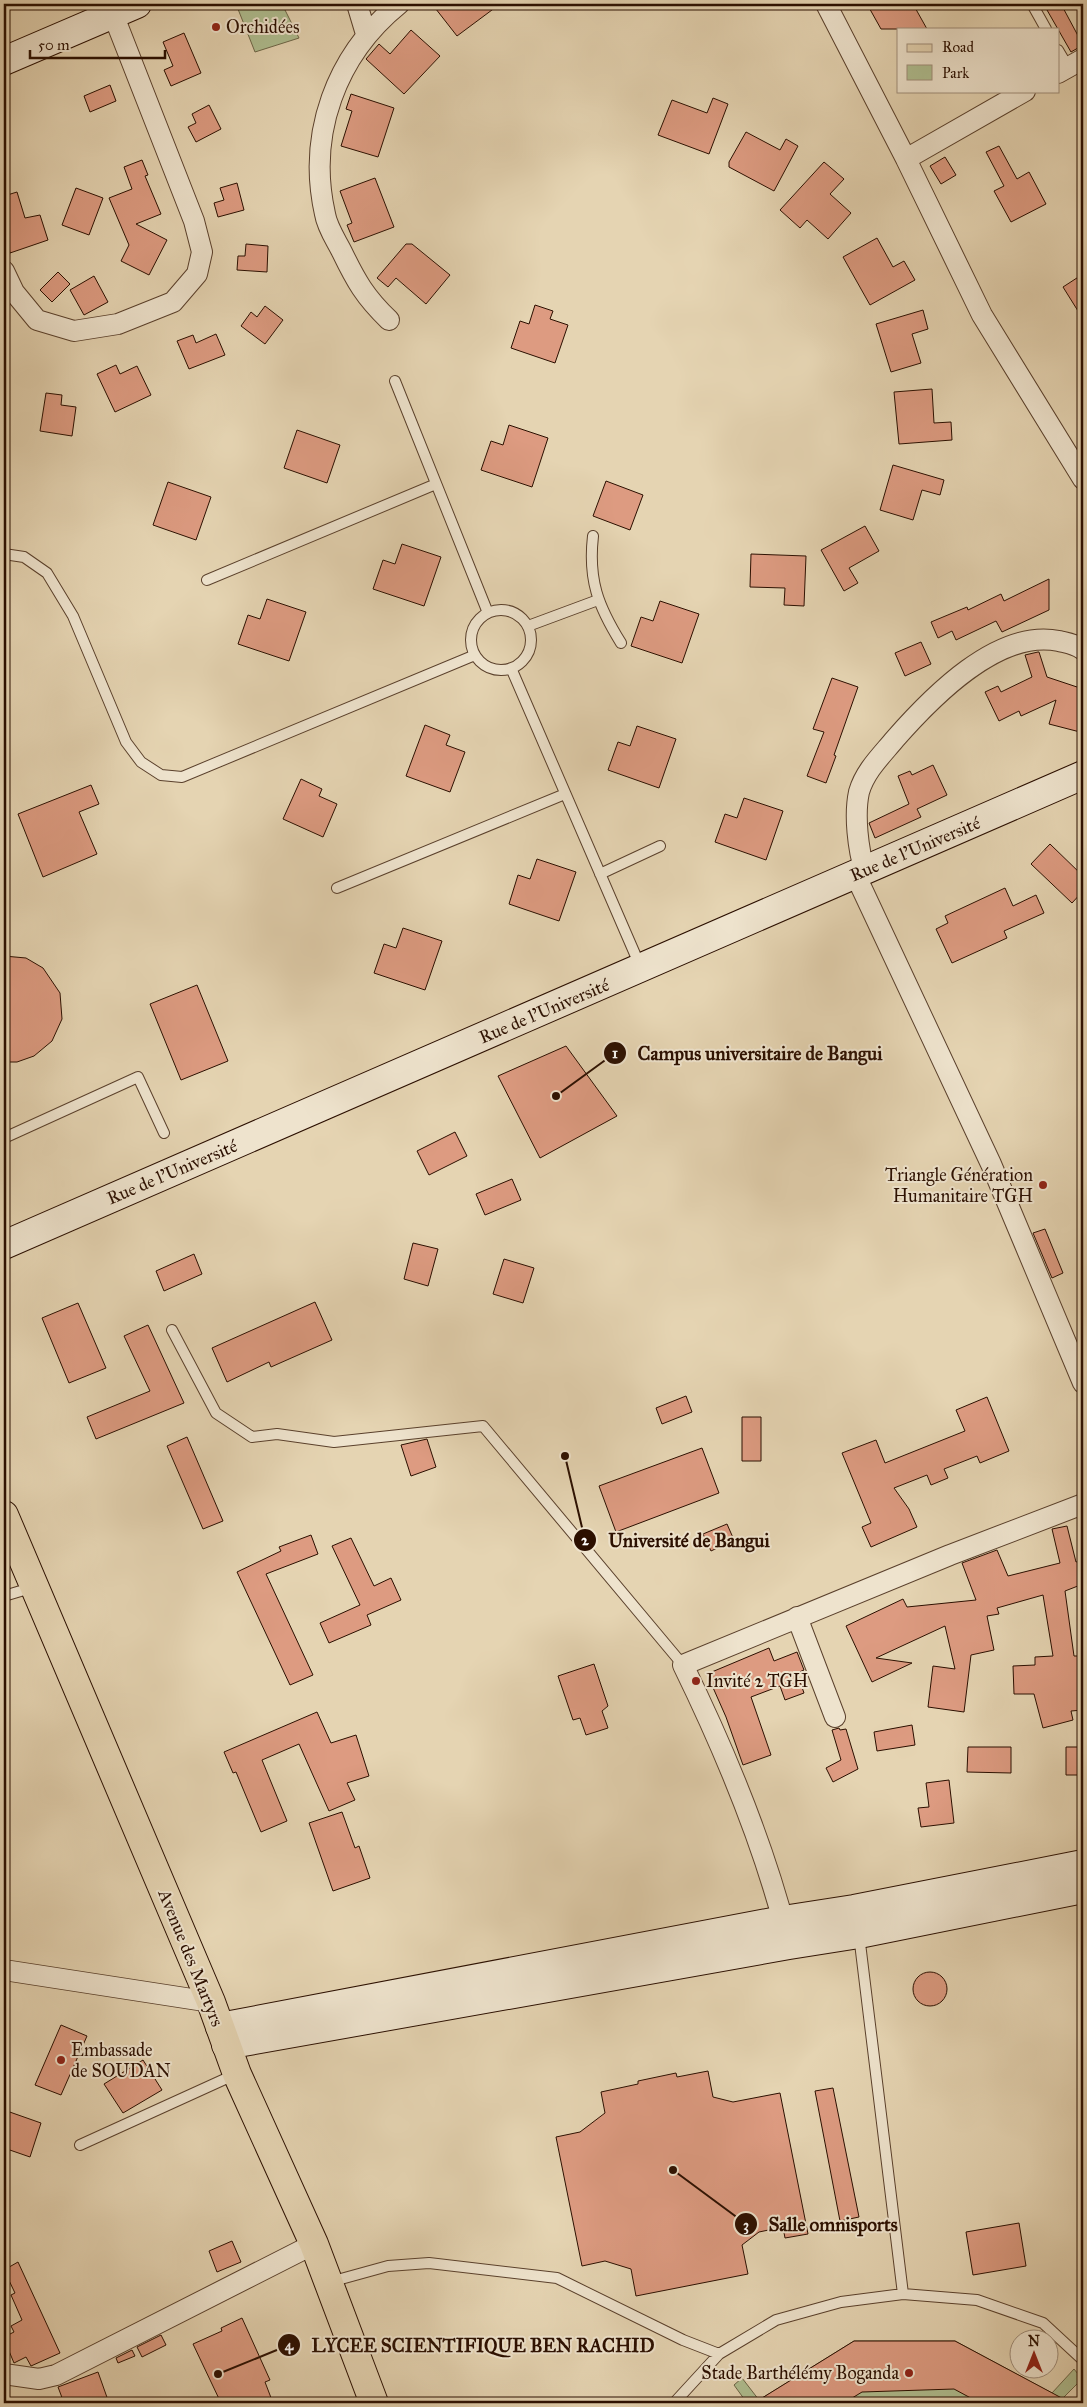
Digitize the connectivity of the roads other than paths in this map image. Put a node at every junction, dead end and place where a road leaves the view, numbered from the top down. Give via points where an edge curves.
1 (356, 4) edge
2 (399, 4) edge
3 (826, 4) edge
4 (1032, 4) edge
5 (125, 9) edge
6 (1045, 28) edge
7 (366, 34) junction
8 (1060, 53) edge
9 (4, 61) edge
10 (1070, 66) edge
11 (1023, 92) edge
12 (906, 159) junction
13 (4, 271) edge
14 (389, 320) dead end
15 (395, 381) dead end
16 (1083, 480) edge
17 (436, 484) junction
18 (593, 536) dead end
19 (4, 554) edge
20 (207, 580) dead end
21 (598, 600) junction
22 (488, 612) junction
23 (528, 626) junction
24 (621, 643) dead end
25 (1083, 650) edge
26 (475, 655) junction
27 (511, 668) junction
28 (1083, 775) edge
29 (565, 794) junction
30 (660, 846) dead end
31 (860, 873) junction
32 (600, 874) junction
33 (338, 888) dead end
34 (641, 969) junction
35 (164, 1134) dead end
36 (4, 1138) edge
37 (4, 1245) edge
38 (172, 1330) dead end
39 (1083, 1383) edge
40 (1083, 1504) edge
41 (4, 1515) edge
42 (34, 1587) junction
43 (4, 1596) edge
44 (797, 1617) junction
45 (683, 1664) junction
46 (835, 1717) dead end
47 (1083, 1864) edge
48 (1083, 1889) edge
49 (786, 1932) junction
50 (859, 1934) junction
51 (4, 1970) edge
52 (211, 2002) junction
53 (223, 2036) junction
54 (237, 2074) junction
55 (80, 2145) dead end
56 (314, 2244) junction
57 (328, 2283) junction
58 (903, 2294) junction
59 (719, 2354) junction
60 (1083, 2360) edge
61 (4, 2374) edge
62 (374, 2403) edge
63 (674, 2403) edge

1 - 7 street
2 - 7 street
3 - 12 street
4 - 6 lane
5 - 9 street
5 - 13 street via 194,221 202,252 198,274 173,302 118,324 74,331 38,320 14,292
7 - 14 street via 334,89 320,140 318,173 325,216 353,276 368,299
8 - 10 lane
11 - 12 street
12 - 16 street via 982,315
15 - 17 lane
17 - 20 lane
17 - 22 lane
18 - 21 lane via 590,562
19 - 26 lane via 24,557 47,573 73,616 126,742 141,762 161,775 182,777
21 - 23 lane
21 - 24 lane
22 - 23 lane via 508,610 519,615
22 - 26 lane via 472,630
23 - 27 lane via 532,639 529,652
25 - 31 street via 1049,639 1013,645 980,661 932,698 869,770 859,793
26 - 27 lane via 485,665 499,670
27 - 29 lane
28 - 31 street, Rue de l'Université
29 - 32 lane
29 - 33 lane
30 - 32 lane
31 - 34 street, Rue de l'Université
31 - 39 street via 991,1164
32 - 34 lane
34 - 37 street, Rue de l'Université
35 - 36 lane via 138,1077
38 - 45 lane via 216,1413 252,1437 277,1434 334,1442 484,1426
40 - 44 street
41 - 42 main road, Avenue des Martyrs
42 - 43 lane
42 - 52 main road, Avenue des Martyrs
44 - 45 street
44 - 46 street
45 - 49 street via 759,1838
47 - 49 street via 854,1909
48 - 50 street
49 - 50 street
49 - 53 street
50 - 58 lane
51 - 52 street
52 - 53 main road, Avenue des Martyrs
53 - 54 main road, Avenue des Martyrs
54 - 55 lane
54 - 56 main road, Avenue des Martyrs
56 - 57 main road, Avenue des Martyrs
56 - 61 street via 56,2375 39,2379
57 - 59 lane via 388,2266 429,2263 557,2278 683,2340
57 - 62 main road, Avenue des Martyrs
58 - 59 lane via 841,2302 776,2320
58 - 60 lane via 977,2300 1043,2323
59 - 63 lane

